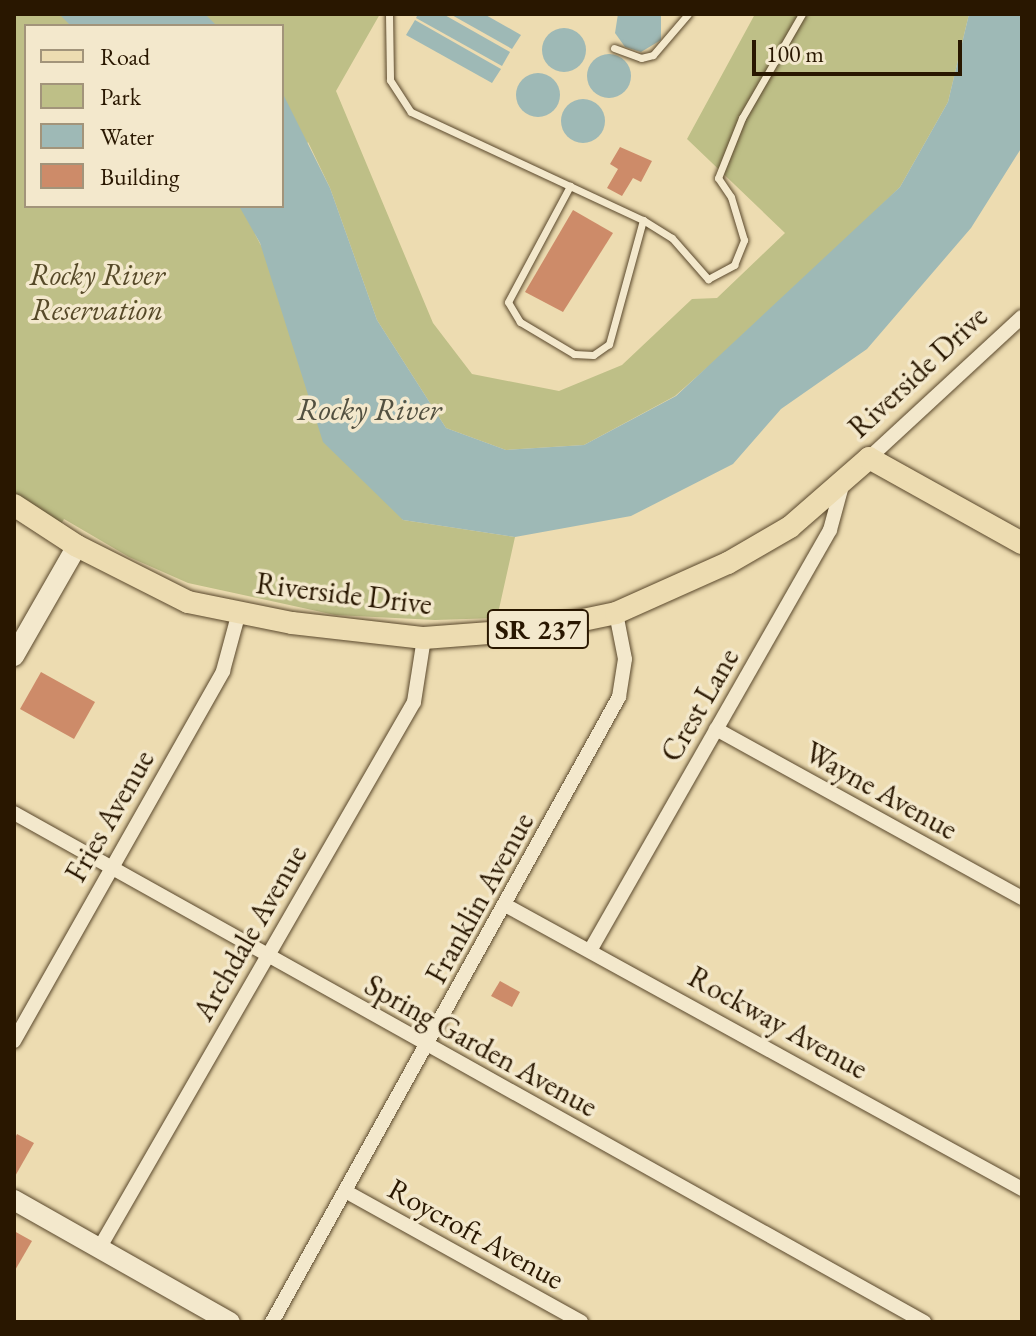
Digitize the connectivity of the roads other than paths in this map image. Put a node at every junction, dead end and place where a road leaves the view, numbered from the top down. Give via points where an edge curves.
1 (389, 14) edge
2 (688, 14) edge
3 (802, 14) edge
4 (614, 48) dead end
5 (570, 186) junction
6 (643, 220) junction
7 (1022, 317) edge
8 (869, 458) junction
9 (843, 482) junction
10 (14, 505) edge
11 (1022, 543) edge
12 (77, 546) junction
13 (239, 612) junction
14 (616, 613) junction
15 (424, 638) junction
16 (16, 649) edge
17 (716, 729) junction
18 (14, 813) edge
19 (110, 868) junction
20 (1022, 898) edge
21 (507, 906) junction
22 (591, 949) junction
23 (265, 957) junction
24 (14, 1041) edge
25 (428, 1047) junction
26 (1022, 1189) edge
27 (345, 1191) junction
28 (14, 1200) edge
29 (100, 1247) junction
30 (230, 1322) edge
31 (272, 1322) edge
32 (581, 1322) edge
33 (924, 1322) edge

1 - 5 lane via 390,80 411,112
2 - 4 lane via 653,55 641,58
3 - 6 lane via 742,118 718,178 731,197 744,240 734,265 708,279 672,238
5 - 6 lane
5 - 6 lane via 508,302 520,322 574,354 593,355 609,344
7 - 8 street, Riverside Drive
8 - 9 main road, Riverside Drive / SR 237
8 - 11 main road
9 - 14 main road, Riverside Drive / SR 237 via 790,527 728,563
9 - 17 street, Crest Lane via 830,530
10 - 12 main road, Riverside Drive / SR 237
12 - 13 main road, Riverside Drive / SR 237 via 188,602
12 - 16 street
13 - 15 main road, Riverside Drive / SR 237
13 - 19 street, Fries Avenue via 223,671
14 - 15 main road, Riverside Drive / SR 237 via 540,629
14 - 21 street, Franklin Avenue via 625,659 619,697
15 - 23 street, Archdale Avenue via 414,702
17 - 20 street, Wayne Avenue
17 - 22 street, Crest Lane
18 - 19 street, Spring Garden Avenue
19 - 23 street, Spring Garden Avenue
19 - 24 street, Fries Avenue
21 - 22 street, Rockway Avenue
21 - 25 street, Franklin Avenue
22 - 26 street, Rockway Avenue
23 - 25 street, Spring Garden Avenue
23 - 29 street, Archdale Avenue
25 - 27 street, Franklin Avenue
25 - 33 street, Spring Garden Avenue
27 - 31 street, Franklin Avenue
27 - 32 street, Roycroft Avenue
28 - 29 street
29 - 30 street

